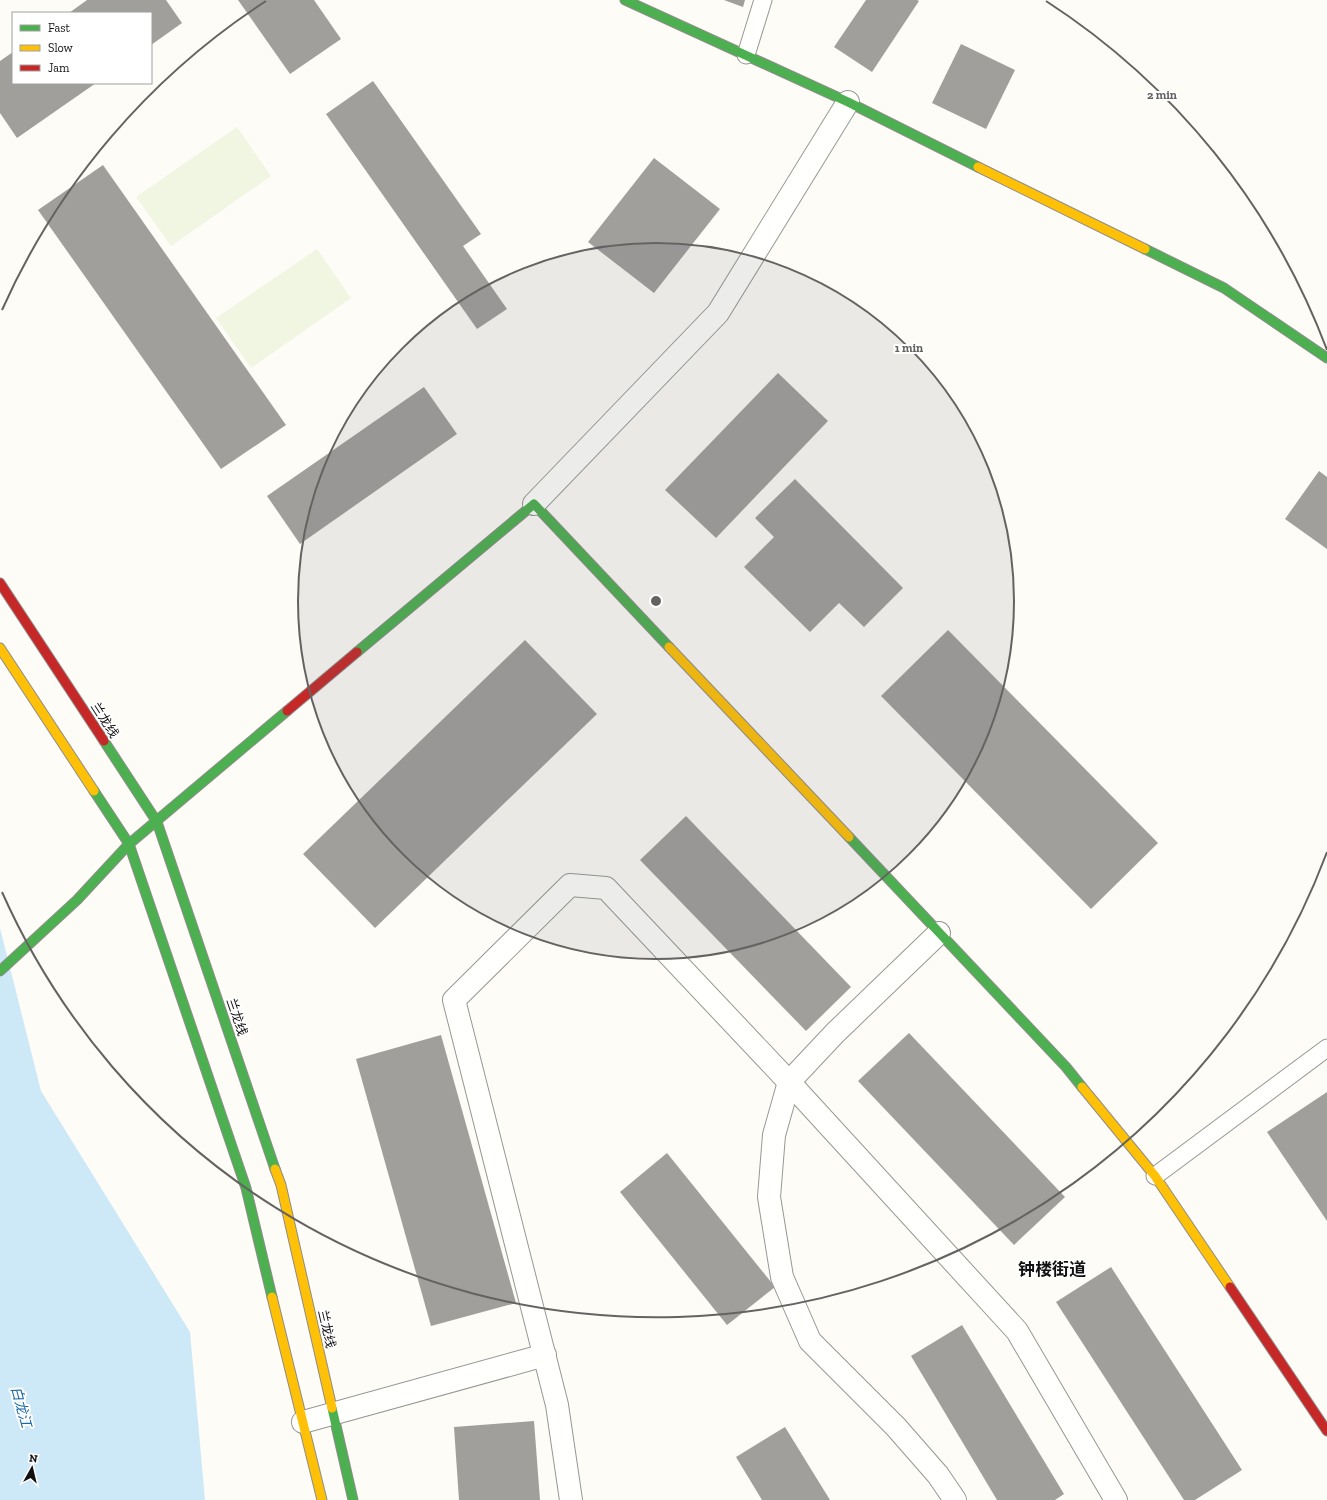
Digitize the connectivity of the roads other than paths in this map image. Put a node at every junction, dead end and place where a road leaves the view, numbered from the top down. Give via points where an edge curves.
1 (625, 0) edge
2 (763, 0) edge
3 (746, 55) junction
4 (848, 102) junction
5 (1327, 358) edge
6 (534, 504) junction
7 (0, 583) edge
8 (0, 648) edge
9 (157, 822) junction
10 (129, 844) junction
11 (939, 933) junction
12 (0, 971) edge
13 (1327, 1048) edge
14 (789, 1082) junction
15 (1155, 1176) junction
16 (545, 1355) junction
17 (333, 1412) junction
18 (303, 1422) junction
19 (1327, 1431) edge
20 (322, 1500) edge
21 (353, 1500) edge
22 (571, 1500) edge
23 (955, 1500) edge
24 (1116, 1500) edge

1 - 3 main road
2 - 3 lane
3 - 4 main road
4 - 5 main road via 1224,288
4 - 6 street via 718,313
6 - 9 main road
6 - 11 main road
7 - 9 main road, 兰龙线
8 - 10 main road
9 - 10 main road
9 - 17 main road, 兰龙线 via 281,1185
10 - 12 main road via 77,900
10 - 18 main road via 246,1188
11 - 14 street via 835,1033
11 - 15 main road via 1066,1067
13 - 15 lane
14 - 16 street via 606,888 570,885 454,1000
14 - 23 street via 774,1135 769,1197 782,1276 810,1341 896,1427 938,1474
14 - 24 street via 1018,1331
15 - 19 main road
16 - 17 street
16 - 22 street via 557,1405
17 - 18 street
17 - 21 main road, 兰龙线
18 - 20 main road

